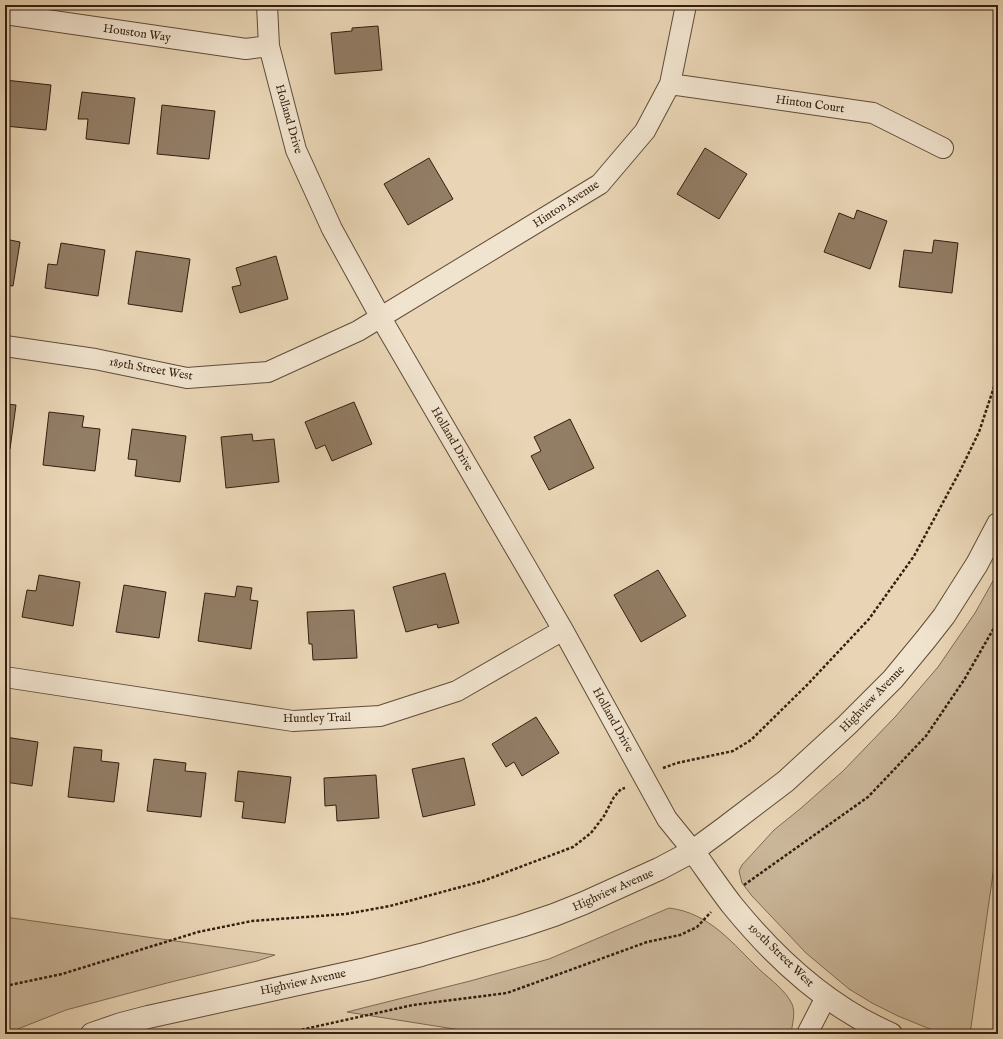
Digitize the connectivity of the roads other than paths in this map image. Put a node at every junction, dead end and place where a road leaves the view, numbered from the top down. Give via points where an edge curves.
1 (267, 5) edge
2 (686, 5) edge
3 (5, 14) edge
4 (269, 46) junction
5 (670, 84) junction
6 (943, 148) dead end
7 (381, 318) junction
8 (5, 346) edge
9 (998, 524) edge
10 (563, 630) junction
11 (5, 677) edge
12 (692, 850) junction
13 (826, 997) junction
14 (92, 1034) edge
15 (807, 1034) edge
16 (891, 1034) edge

1 - 4 street, Holland Drive
2 - 5 street, Hinton Avenue
3 - 4 street, Houston Way via 246,49
4 - 7 street, Holland Drive via 296,150 332,229
5 - 6 street, Hinton Court via 873,113
5 - 7 street, Hinton Avenue via 645,131 600,184
7 - 8 street, 189th Street West via 268,372 187,378 95,359
7 - 10 street, Holland Drive
9 - 12 street, Highview Avenue via 977,564 944,616 893,679 786,781
10 - 11 street, Huntley Trail via 457,691 380,716 293,721
10 - 12 street, Holland Drive via 667,819
12 - 13 street, 190th Street West via 732,905 757,933
12 - 14 street, Highview Avenue via 659,869 584,903 514,928 366,969 148,1017
13 - 15 street
13 - 16 street, 190th Street West

